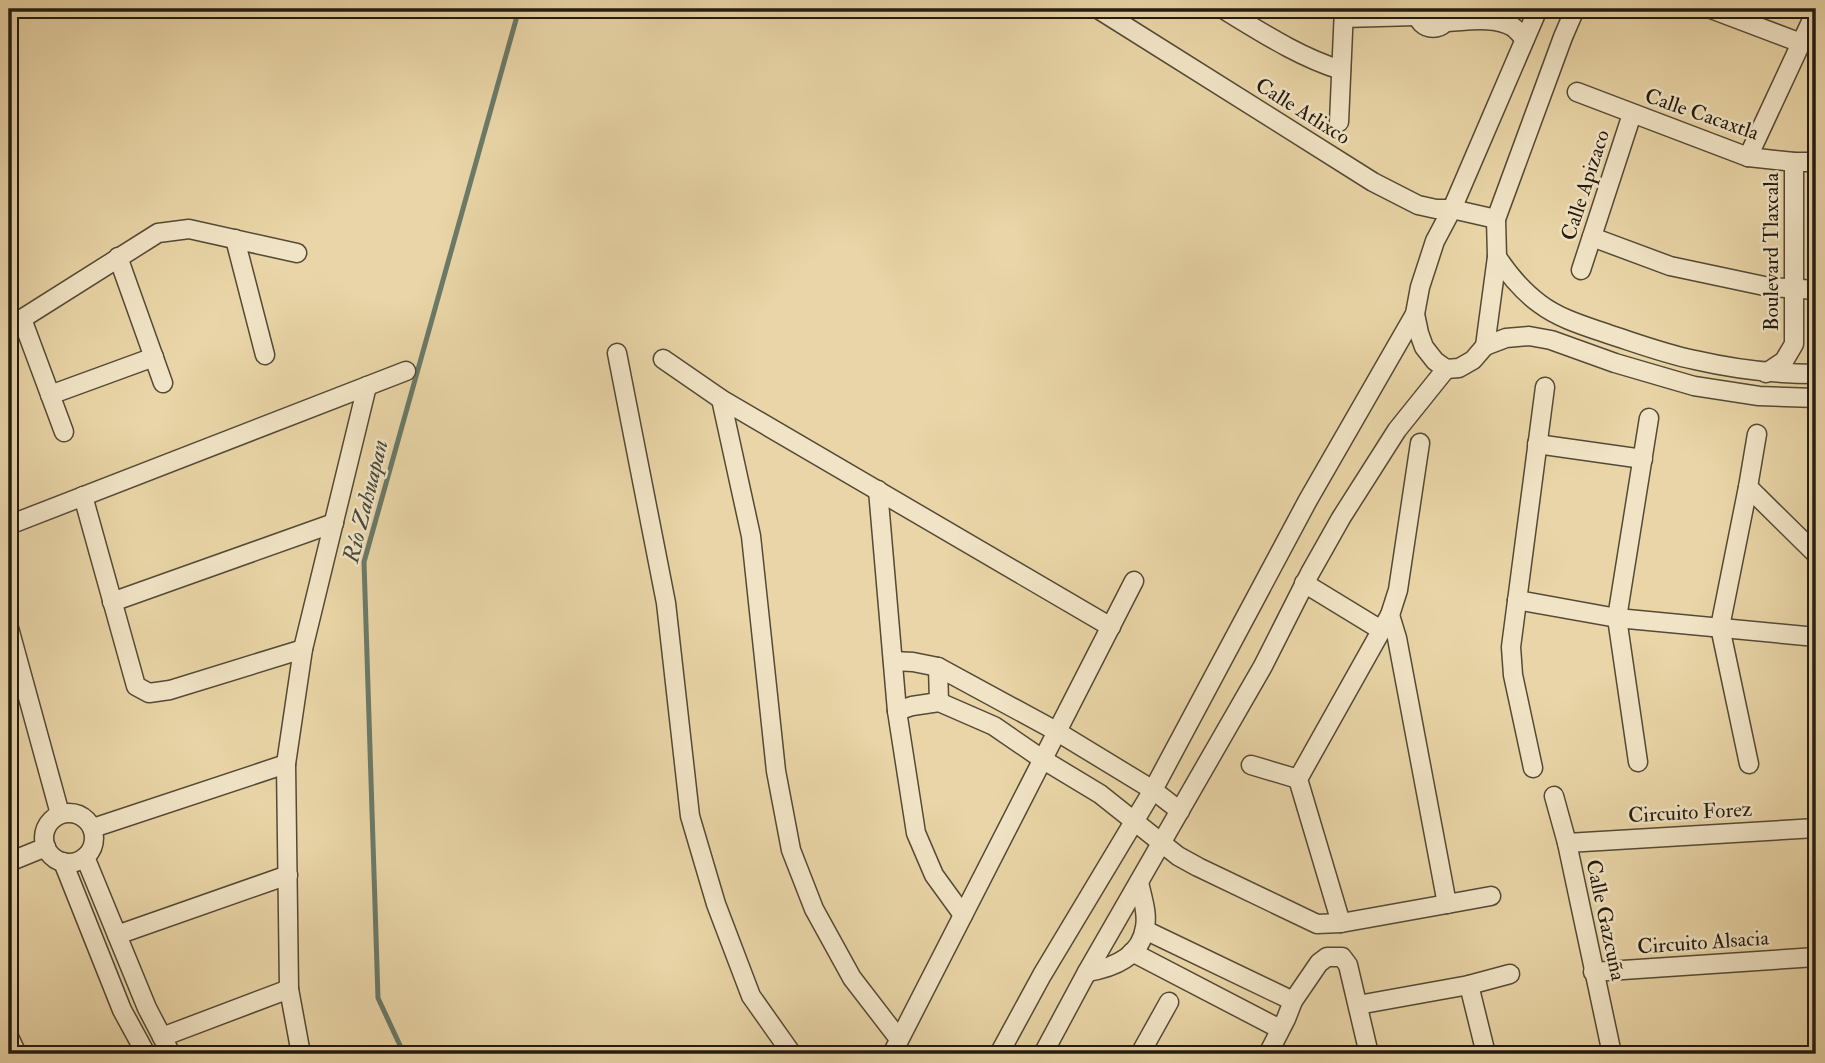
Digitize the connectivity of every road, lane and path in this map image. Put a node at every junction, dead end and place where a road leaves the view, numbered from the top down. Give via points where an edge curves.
1 (1098, 9) edge
2 (1223, 9) edge
3 (1538, 9) edge
4 (1575, 9) edge
5 (1711, 9) edge
6 (1816, 11) edge
7 (1416, 13) edge
8 (1344, 14) edge
9 (1448, 15) edge
10 (1525, 39) junction
11 (1801, 43) junction
12 (1341, 70) junction
13 (1577, 92) dead end
14 (1632, 114) junction
15 (1339, 122) dead end
16 (1748, 157) junction
17 (1794, 162) junction
18 (1816, 162) edge
19 (1451, 209) junction
20 (1496, 219) junction
21 (1591, 237) junction
22 (234, 239) junction
23 (297, 253) dead end
24 (118, 257) junction
25 (1497, 257) junction
26 (1581, 270) dead end
27 (1792, 288) junction
28 (1816, 290) edge
29 (1415, 314) junction
30 (1560, 316) junction
31 (15, 323) edge
32 (1623, 339) junction
33 (1551, 340) junction
34 (1485, 346) junction
35 (617, 353) dead end
36 (265, 355) dead end
37 (153, 357) junction
38 (663, 359) dead end
39 (1615, 363) junction
40 (1446, 369) junction
41 (406, 371) dead end
42 (1766, 372) junction
43 (1816, 374) edge
44 (163, 383) dead end
45 (367, 386) junction
46 (1545, 387) dead end
47 (50, 396) junction
48 (1759, 396) junction
49 (1816, 398) edge
50 (721, 399) junction
51 (1649, 418) dead end
52 (64, 432) dead end
53 (1757, 434) dead end
54 (1420, 443) dead end
55 (1537, 444) junction
56 (1643, 459) junction
57 (1748, 488) junction
58 (878, 490) junction
59 (83, 496) junction
60 (334, 523) junction
61 (9, 525) edge
62 (1816, 554) edge
63 (1134, 581) dead end
64 (1304, 583) junction
65 (1517, 600) junction
66 (113, 602) junction
67 (1616, 618) junction
68 (1386, 622) junction
69 (1111, 627) junction
70 (1720, 627) junction
71 (9, 628) edge
72 (1816, 637) edge
73 (303, 649) junction
74 (893, 661) junction
75 (938, 667) junction
76 (999, 700) junction
77 (939, 702) junction
78 (897, 711) junction
79 (994, 726) junction
80 (1056, 731) junction
81 (1042, 759) junction
82 (1638, 762) dead end
83 (286, 764) junction
84 (1749, 764) dead end
85 (1251, 765) dead end
86 (1116, 768) junction
87 (1534, 768) dead end
88 (1297, 779) junction
89 (1153, 790) junction
90 (1100, 794) junction
91 (1554, 796) dead end
92 (1180, 811) junction
93 (60, 814) junction
94 (1135, 822) junction
95 (93, 828) junction
96 (1816, 828) edge
97 (1162, 842) junction
98 (1567, 842) junction
99 (46, 847) junction
100 (85, 857) junction
101 (9, 862) edge
102 (63, 862) junction
103 (288, 875) junction
104 (1139, 882) junction
105 (1491, 896) dead end
106 (1447, 904) junction
107 (963, 915) junction
108 (1341, 923) junction
109 (1145, 930) junction
110 (117, 935) junction
111 (1132, 952) junction
112 (1816, 957) edge
113 (1087, 972) junction
114 (1593, 972) junction
115 (1510, 974) dead end
116 (1469, 985) junction
117 (289, 989) junction
118 (1293, 1000) junction
119 (1169, 1002) dead end
120 (1358, 1005) junction
121 (147, 1008) junction
122 (122, 1010) junction
123 (1280, 1029) junction
124 (162, 1037) junction
125 (895, 1047) edge
126 (146, 1054) edge
127 (172, 1054) edge
128 (301, 1054) edge
129 (792, 1054) edge
130 (999, 1054) edge
131 (1043, 1054) edge
132 (1140, 1054) edge
133 (1268, 1054) edge
134 (1369, 1054) edge
135 (1486, 1054) edge
136 (1612, 1054) edge

1 - 19 street, Calle Atlixco via 1373,182 1418,205
2 - 12 street via 1299,53
3 - 10 street
4 - 20 street
5 - 11 street
6 - 11 street
7 - 8 street
7 - 9 street via 1427,27 1437,27
8 - 12 street
9 - 10 street via 1507,25
10 - 19 street
11 - 16 street
12 - 15 street
13 - 14 street, Calle Cacaxtla
14 - 16 street, Calle Cacaxtla
14 - 21 street, Calle Apizaco
16 - 17 street, Calle Cacaxtla
17 - 18 street, Calle Cacaxtla
17 - 27 street, Boulevard Tlaxcala
19 - 20 street, Calle Atlixco
19 - 29 street via 1420,287
20 - 25 street
21 - 26 street, Calle Apizaco
21 - 27 street via 1670,266
22 - 23 street
22 - 24 street via 189,229 158,233
22 - 36 street
24 - 31 street
24 - 37 street
25 - 30 street via 1524,292
25 - 34 street
27 - 28 street
27 - 42 street, Boulevard Tlaxcala via 1794,344 1784,361
29 - 40 street via 1424,347
29 - 89 street via 1308,500
30 - 32 street
30 - 33 street
31 - 47 street
32 - 39 street
32 - 42 street via 1693,360
33 - 34 street via 1506,338
33 - 39 street
34 - 40 street via 1473,360
35 - 129 street via 667,603 690,816 716,904 751,996
37 - 44 street
37 - 47 street
38 - 50 street
39 - 48 street via 1694,386
40 - 64 street via 1398,430
41 - 45 street
42 - 43 street
42 - 48 street
45 - 59 street
45 - 60 street
46 - 55 street
47 - 52 street
48 - 49 street
50 - 58 street
50 - 125 street via 751,536 776,771 791,850 814,909
51 - 56 street
53 - 57 street
54 - 68 street via 1398,590
55 - 56 street
55 - 65 street
56 - 67 street
57 - 62 street
57 - 70 street
58 - 69 street
58 - 74 street
59 - 61 street
59 - 66 street
60 - 66 street
60 - 73 street
63 - 69 street
64 - 68 street
64 - 92 street via 1263,666
65 - 67 street
65 - 87 street via 1513,675
66 - 73 street via 136,686 149,693
67 - 70 street
67 - 82 street
68 - 88 street
68 - 106 street via 1400,651
69 - 80 street
70 - 72 street
70 - 84 street
71 - 93 street
73 - 83 street
74 - 75 street
74 - 78 street
75 - 76 street
75 - 77 street
76 - 79 street
76 - 80 street
77 - 78 street
77 - 79 street
78 - 107 street via 915,833 934,876
79 - 81 street
80 - 81 street
80 - 86 street
81 - 90 street
81 - 107 street
83 - 95 street
83 - 103 street
85 - 88 street
86 - 89 street
86 - 90 street
88 - 108 street
89 - 92 street
89 - 94 street
90 - 94 street
91 - 98 street, Calle Gazcuña
92 - 97 street
93 - 95 street via 75,813
93 - 99 street via 48,824
94 - 97 street
94 - 130 street
95 - 100 street via 94,844
96 - 98 street, Circuito Forez
97 - 104 street
97 - 108 street via 1198,867 1317,924
98 - 114 street, Calle Gazcuña
99 - 101 street
99 - 102 street
100 - 102 street via 79,862
100 - 110 street
102 - 122 street
103 - 110 street
103 - 117 street
104 - 109 street
104 - 113 street
105 - 106 street
106 - 108 street
107 - 125 street
109 - 111 street
109 - 118 street
110 - 121 street
111 - 113 street via 1117,965
111 - 123 street
112 - 114 street, Circuito Alsacia
113 - 131 street
114 - 136 street, Calle Gazcuña
115 - 116 street
116 - 120 street
116 - 135 street
117 - 124 street
117 - 128 street
118 - 120 street via 1319,963 1327,957 1342,957
118 - 123 street
119 - 132 street
120 - 134 street
121 - 122 street
121 - 124 street
122 - 126 street
123 - 133 street
124 - 127 street

